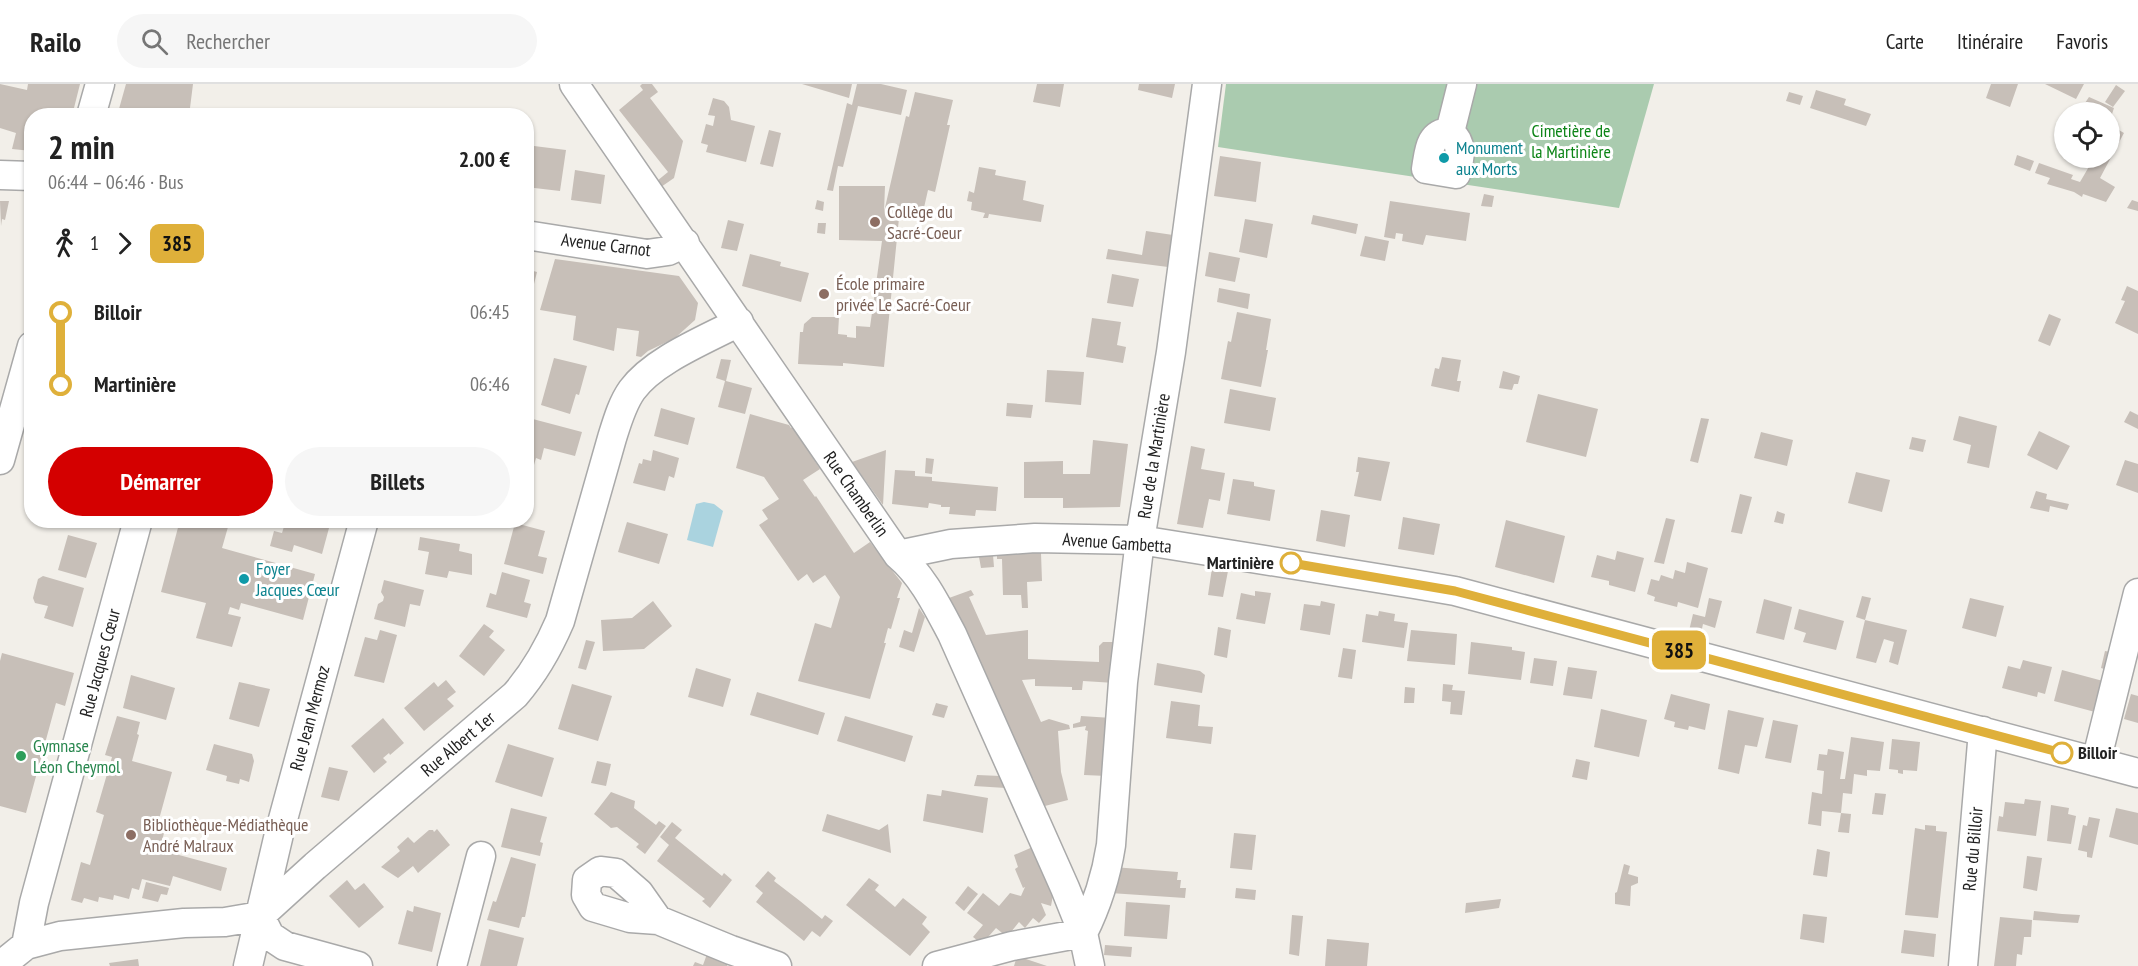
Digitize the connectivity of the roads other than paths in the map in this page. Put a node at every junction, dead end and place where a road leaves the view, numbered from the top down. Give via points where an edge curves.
1 (100, 84) edge
2 (574, 84) edge
3 (1207, 84) edge
4 (1462, 84) edge
5 (93, 108) edge
6 (1450, 132) dead end
7 (0, 175) edge
8 (24, 176) edge
9 (534, 236) edge
10 (685, 243) junction
11 (739, 322) junction
12 (24, 374) edge
13 (0, 460) edge
14 (136, 528) edge
15 (362, 528) edge
16 (1140, 540) junction
17 (898, 555) junction
18 (2138, 593) edge
19 (1983, 731) junction
20 (2096, 762) junction
21 (2138, 773) edge
22 (481, 856) dead end
23 (260, 916) junction
24 (658, 920) dead end
25 (1083, 933) junction
26 (26, 945) junction
27 (0, 966) edge
28 (248, 966) edge
29 (358, 966) edge
30 (452, 966) edge
31 (777, 966) edge
32 (937, 966) edge
33 (1090, 966) edge
34 (1963, 966) edge

1 - 5 street
2 - 10 street, Rue Chamberlin
3 - 16 street, Rue de la Martinière via 1171,352
4 - 6 street
7 - 8 street
9 - 10 street, Avenue Carnot via 647,254
10 - 11 street, Rue Chamberlin
11 - 17 street, Rue Chamberlin
11 - 23 street, Rue Albert 1er via 658,365 631,391 612,438 560,621 533,674 514,695
12 - 13 street
14 - 26 street, Rue Jacques Cœur
15 - 23 street, Rue Jean Mermoz
16 - 17 street, Avenue Gambetta via 1035,538 951,544
16 - 19 street, Avenue Gambetta via 1455,591
16 - 25 street, Rue de la Martinière via 1123,682 1111,845 1107,871
17 - 25 street, Rue Chamberlin via 913,567 952,634
18 - 20 street
19 - 20 street, Avenue Gambetta
19 - 34 street, Rue du Billoir
20 - 21 street, Avenue Gambetta
22 - 30 street
23 - 26 street via 60,936
23 - 28 street, Rue Jean Mermoz
23 - 29 street via 270,936 285,946
24 - 31 street
25 - 32 street
25 - 33 street, Rue Chamberlin
26 - 27 street

